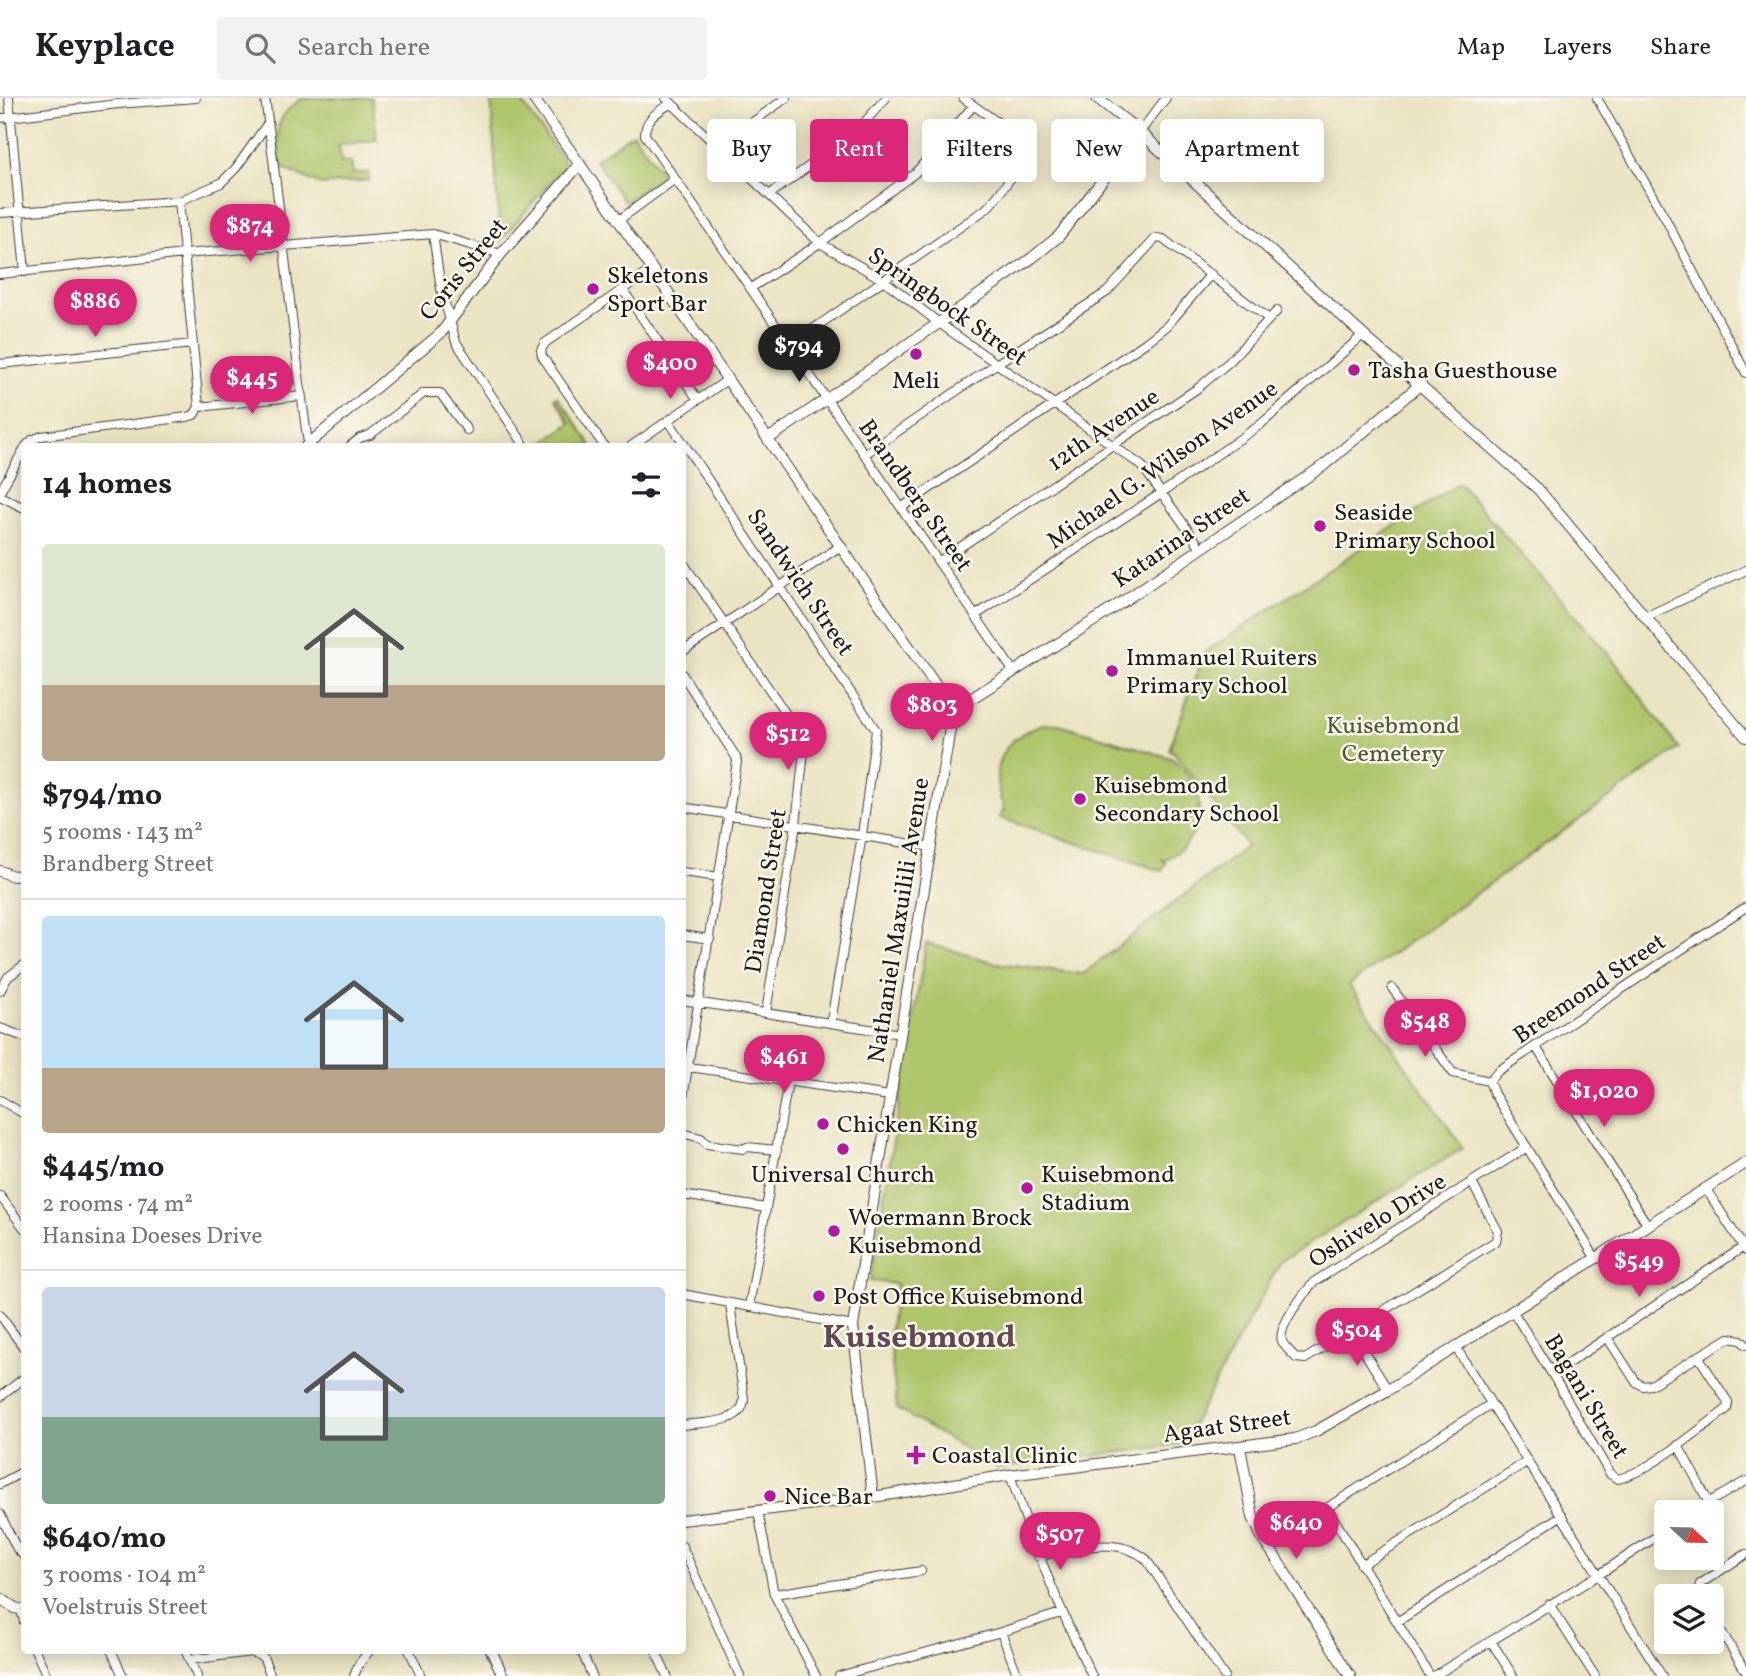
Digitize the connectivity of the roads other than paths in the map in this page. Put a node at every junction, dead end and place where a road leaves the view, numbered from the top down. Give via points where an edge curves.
1 (9, 98) edge
2 (193, 98) edge
3 (265, 98) edge
4 (533, 98) edge
5 (768, 98) edge
6 (786, 98) edge
7 (886, 98) edge
8 (963, 98) edge
9 (1097, 98) edge
10 (1166, 98) edge
11 (1597, 98) edge
12 (668, 100) edge
13 (118, 101) edge
14 (775, 105) junction
15 (973, 106) junction
16 (11, 117) junction
17 (0, 118) edge
18 (756, 119) edge
19 (1124, 119) edge
20 (268, 123) junction
21 (1146, 124) edge
22 (707, 137) edge
23 (1146, 137) edge
24 (580, 164) junction
25 (675, 179) junction
26 (755, 182) edge
27 (1101, 182) edge
28 (769, 195) junction
29 (179, 201) junction
30 (19, 211) junction
31 (0, 213) edge
32 (619, 220) junction
33 (433, 234) junction
34 (820, 243) junction
35 (285, 247) junction
36 (184, 254) junction
37 (501, 254) junction
38 (651, 270) junction
39 (25, 272) junction
40 (0, 274) edge
41 (1211, 274) junction
42 (885, 281) junction
43 (751, 288) junction
44 (623, 290) junction
45 (1277, 311) dead end
46 (1269, 319) junction
47 (939, 323) junction
48 (449, 324) junction
49 (1363, 335) junction
50 (193, 344) junction
51 (790, 345) junction
52 (0, 364) edge
53 (996, 364) junction
54 (1746, 373) edge
55 (727, 380) junction
56 (1421, 384) junction
57 (301, 396) junction
58 (827, 399) junction
59 (698, 400) junction
60 (1055, 404) junction
61 (199, 407) junction
62 (668, 420) junction
63 (467, 430) dead end
64 (768, 439) junction
65 (29, 443) edge
66 (309, 443) edge
67 (311, 443) edge
68 (354, 443) edge
69 (524, 443) edge
70 (602, 443) edge
71 (635, 443) edge
72 (684, 443) edge
73 (1113, 445) junction
74 (686, 446) edge
75 (865, 454) junction
76 (21, 455) edge
77 (1163, 492) junction
78 (0, 494) edge
79 (21, 506) edge
80 (901, 508) junction
81 (839, 547) junction
82 (1201, 548) junction
83 (939, 562) junction
84 (686, 567) edge
85 (1746, 570) edge
86 (781, 586) junction
87 (976, 615) junction
88 (1645, 617) junction
89 (726, 623) junction
90 (686, 649) edge
91 (1014, 672) junction
92 (686, 680) edge
93 (953, 710) junction
94 (1746, 737) edge
95 (686, 808) edge
96 (729, 815) junction
97 (796, 824) junction
98 (862, 835) junction
99 (931, 847) junction
100 (0, 871) edge
101 (686, 873) edge
102 (21, 875) edge
103 (719, 877) junction
104 (1746, 907) edge
105 (686, 936) edge
106 (709, 939) junction
107 (21, 967) edge
108 (1392, 988) dead end
109 (0, 991) edge
110 (686, 1001) edge
111 (699, 1003) junction
112 (766, 1012) junction
113 (831, 1023) junction
114 (0, 1028) edge
115 (901, 1034) junction
116 (21, 1036) edge
117 (1536, 1047) junction
118 (686, 1066) edge
119 (788, 1081) junction
120 (1489, 1081) junction
121 (890, 1096) junction
122 (0, 1100) edge
123 (21, 1112) edge
124 (686, 1134) edge
125 (1527, 1147) junction
126 (777, 1150) junction
127 (1746, 1163) edge
128 (1472, 1183) junction
129 (1706, 1189) junction
130 (0, 1196) edge
131 (686, 1196) edge
132 (766, 1208) junction
133 (21, 1224) edge
134 (1648, 1226) junction
135 (1744, 1250) edge
136 (1596, 1259) junction
137 (686, 1295) edge
138 (730, 1304) junction
139 (749, 1307) junction
140 (1512, 1310) junction
141 (0, 1315) edge
142 (853, 1326) junction
143 (1351, 1331) junction
144 (1606, 1337) junction
145 (21, 1344) edge
146 (1746, 1345) edge
147 (1455, 1346) junction
148 (1698, 1356) junction
149 (1552, 1374) junction
150 (21, 1380) edge
151 (1388, 1390) junction
152 (0, 1397) edge
153 (1491, 1404) junction
154 (686, 1423) edge
155 (1678, 1445) junction
156 (1240, 1447) junction
157 (1528, 1461) junction
158 (21, 1472) edge
159 (1010, 1475) junction
160 (1746, 1481) edge
161 (0, 1484) edge
162 (873, 1497) junction
163 (1707, 1500) edge
164 (1710, 1500) edge
165 (1328, 1508) junction
166 (758, 1511) junction
167 (0, 1514) edge
168 (1562, 1515) junction
169 (686, 1520) edge
170 (1654, 1538) edge
171 (1268, 1545) junction
172 (21, 1553) edge
173 (1746, 1554) edge
174 (686, 1555) edge
175 (1038, 1556) junction
176 (1361, 1566) junction
177 (921, 1571) dead end
178 (1600, 1574) junction
179 (1700, 1584) edge
180 (774, 1594) junction
181 (0, 1598) edge
182 (1549, 1604) junction
183 (21, 1609) edge
184 (1061, 1613) junction
185 (1397, 1622) junction
186 (1000, 1632) junction
187 (1724, 1636) edge
188 (1491, 1641) junction
189 (38, 1654) edge
190 (113, 1654) edge
191 (187, 1654) edge
192 (236, 1654) edge
193 (259, 1654) edge
194 (367, 1654) edge
195 (411, 1654) edge
196 (493, 1654) edge
197 (583, 1654) edge
198 (657, 1654) edge
199 (190, 1660) junction
200 (1746, 1672) edge
201 (47, 1676) edge
202 (123, 1676) edge
203 (197, 1676) edge
204 (271, 1676) edge
205 (354, 1676) edge
206 (421, 1676) edge
207 (503, 1676) edge
208 (592, 1676) edge
209 (667, 1676) edge
210 (740, 1676) edge
211 (817, 1676) edge
212 (839, 1676) edge
213 (1018, 1676) edge
214 (1092, 1676) edge
215 (1224, 1676) edge
216 (1350, 1676) edge
217 (1432, 1676) edge
218 (1513, 1676) edge
219 (1595, 1676) edge
220 (1662, 1676) edge

1 - 16 street
2 - 13 street
3 - 20 street
4 - 24 street
5 - 14 street
6 - 14 street
7 - 28 street via 855,133
8 - 15 street
9 - 19 street
10 - 21 street
11 - 54 street
12 - 22 street, Springbock Street
12 - 25 street, Brandberg Street via 645,125 645,135
13 - 16 street
14 - 18 street
15 - 34 street via 915,173
15 - 42 street via 1016,135 1022,157 986,209
16 - 17 street
16 - 30 street
20 - 29 street via 220,183
20 - 35 street
23 - 49 street
24 - 32 street
24 - 37 street, Coris Street
25 - 32 street
25 - 43 street, Brandberg Street
26 - 28 street, Springbock Street
27 - 47 street via 1059,236
28 - 34 street, Springbock Street
29 - 30 street
29 - 36 street
30 - 31 street
30 - 39 street
32 - 38 street
33 - 35 street
33 - 37 street
33 - 48 street
34 - 42 street, Springbock Street
34 - 43 street
35 - 36 street
35 - 57 street
36 - 39 street
36 - 50 street
37 - 48 street, Coris Street
38 - 44 street
38 - 55 street
39 - 40 street
41 - 46 street
41 - 53 street via 1156,238 1107,292
41 - 60 street via 1167,326
42 - 47 street, Springbock Street
42 - 51 street
43 - 51 street, Brandberg Street
44 - 59 street
44 - 70 street via 541,350
45 - 46 street, 12th Avenue
46 - 73 street, 12th Avenue via 1198,388
47 - 53 street, Springbock Street
47 - 58 street
48 - 67 street, Coris Street
48 - 69 street via 462,355
49 - 56 street
49 - 77 street, Michael G. Wilson Avenue via 1260,425
50 - 52 street
50 - 61 street
51 - 58 street, Brandberg Street
53 - 60 street, Springbock Street
53 - 75 street
55 - 59 street
55 - 64 street
56 - 82 street, Katarina Street via 1323,466
56 - 88 street via 1538,489
57 - 61 street
57 - 66 street
58 - 64 street
58 - 75 street, Brandberg Street
59 - 62 street
60 - 73 street, Springbock Street
60 - 80 street
61 - 65 street via 187,417 42,436
62 - 71 street
62 - 72 street, Sandwich Street
63 - 68 street via 440,393 424,393
64 - 81 street
73 - 77 street, Springbock Street via 1142,466
73 - 83 street, 12th Avenue
74 - 86 street, Sandwich Street
75 - 80 street, Brandberg Street
76 - 78 street
77 - 82 street, Springbock Street
77 - 87 street, Michael G. Wilson Avenue
78 - 79 street
80 - 83 street, Brandberg Street
81 - 86 street
81 - 93 street
82 - 91 street, Katarina Street
83 - 87 street, Brandberg Street
84 - 89 street, Diamond Street
85 - 88 street
86 - 89 street
86 - 98 street, Sandwich Street via 876,730
87 - 91 street, Brandberg Street
88 - 94 street
89 - 90 street
89 - 97 street, Diamond Street via 805,742
91 - 93 street, Katarina Street
92 - 96 street via 736,757
93 - 99 street, Nathaniel Maxuilili Avenue
95 - 96 street
96 - 97 street
96 - 103 street
97 - 98 street
97 - 112 street, Diamond Street
98 - 99 street
98 - 113 street, Sandwich Street
99 - 115 street, Nathaniel Maxuilili Avenue
100 - 102 street
101 - 103 street
103 - 106 street
104 - 117 street, Breemond Street
105 - 106 street
106 - 111 street
107 - 109 street
108 - 120 street via 1453,1073
110 - 111 street
111 - 112 street
111 - 118 street
112 - 113 street
113 - 115 street
114 - 116 street
115 - 121 street, Nathaniel Maxuilili Avenue
117 - 120 street, Breemond Street
117 - 134 street
118 - 119 street
119 - 121 street
119 - 126 street
120 - 125 street
121 - 142 street, Nathaniel Maxuilili Avenue
122 - 123 street
124 - 126 street via 707,1144
125 - 128 street, Oshivelo Drive
125 - 136 street
126 - 132 street
127 - 129 street, Agaat Street
128 - 143 street, Oshivelo Drive via 1498,1231 1496,1241
128 - 143 street, Oshivelo Drive via 1314,1282 1281,1336 1300,1360
129 - 134 street, Agaat Street
129 - 135 street
130 - 133 street
131 - 132 street
132 - 139 street
134 - 136 street, Agaat Street
135 - 144 street
136 - 140 street, Agaat Street
137 - 138 street
138 - 139 street
138 - 154 street via 743,1409 734,1417
139 - 142 street
140 - 147 street, Agaat Street
140 - 149 street, Bagani Street
141 - 145 street
142 - 162 street, Nathaniel Maxuilili Avenue
143 - 151 street
144 - 148 street via 1643,1386
144 - 149 street
146 - 148 street via 1730,1338
147 - 151 street, Agaat Street
147 - 153 street
148 - 155 street, Bagani Street via 1728,1406
149 - 155 street, Bagani Street via 1610,1474 1618,1479
150 - 152 street
151 - 156 street, Agaat Street via 1316,1431 1295,1439
153 - 157 street
153 - 165 street
155 - 163 street
156 - 159 street, Agaat Street
156 - 171 street via 1253,1517
157 - 168 street
157 - 176 street
158 - 161 street
159 - 162 street, Agaat Street
159 - 175 street
160 - 164 street
162 - 166 street, Agaat Street
165 - 171 street
165 - 176 street
166 - 169 street, Agaat Street
166 - 180 street
167 - 172 street
168 - 178 street
168 - 185 street
170 - 178 street
171 - 216 street
173 - 179 street
174 - 210 street
175 - 184 street
175 - 215 street via 1104,1545 1138,1552
176 - 185 street
177 - 180 street
178 - 182 street
178 - 220 street
180 - 211 street
181 - 183 street
182 - 188 street
182 - 219 street
184 - 186 street
184 - 214 street
185 - 217 street
186 - 212 street
186 - 213 street
187 - 200 street
188 - 217 street
188 - 218 street
189 - 201 street
190 - 202 street
191 - 199 street
192 - 199 street
193 - 204 street
194 - 205 street
195 - 206 street
196 - 207 street
197 - 208 street
198 - 209 street
199 - 203 street

